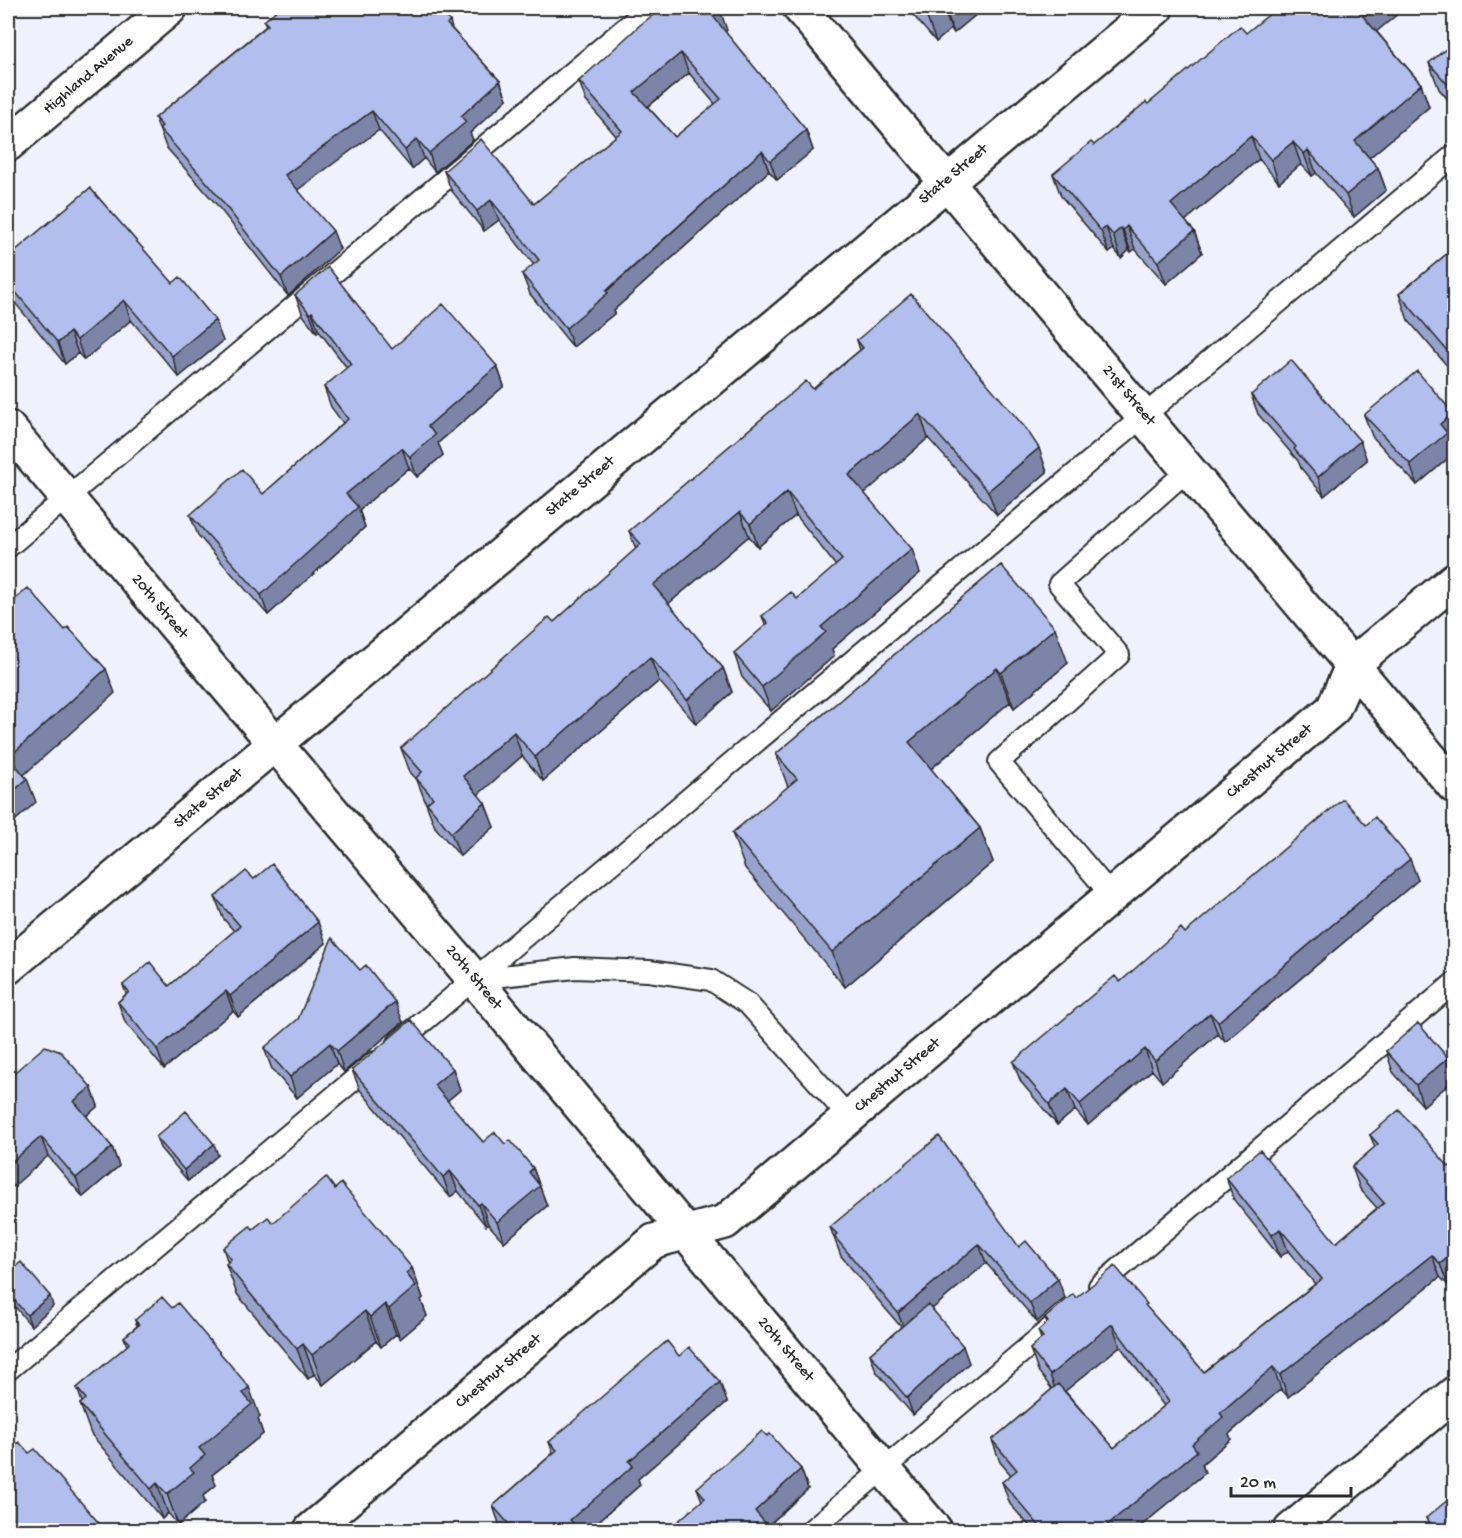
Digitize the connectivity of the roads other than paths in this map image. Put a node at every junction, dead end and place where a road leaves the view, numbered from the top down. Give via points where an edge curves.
1 (170, 8) edge
2 (649, 8) edge
3 (800, 8) edge
4 (1156, 8) edge
5 (8, 144) edge
6 (1455, 155) edge
7 (946, 181) junction
8 (1144, 416) junction
9 (8, 428) edge
10 (1190, 469) junction
11 (66, 497) junction
12 (8, 547) edge
13 (1455, 580) edge
14 (1353, 664) junction
15 (275, 743) junction
16 (1455, 786) edge
17 (1112, 896) junction
18 (8, 967) edge
19 (474, 979) junction
20 (1455, 983) edge
21 (849, 1117) junction
22 (686, 1231) junction
23 (8, 1370) edge
24 (1455, 1394) edge
25 (885, 1470) junction
26 (1298, 1528) edge
27 (311, 1530) edge
28 (811, 1530) edge
29 (935, 1530) edge

1 - 5 street, Highland Avenue
2 - 11 lane
3 - 7 street, 21st Street
4 - 7 street, State Street
6 - 8 lane
7 - 8 street, 21st Street
7 - 15 street, State Street
8 - 10 street, 21st Street
8 - 19 lane
9 - 11 street, 20th Street
10 - 14 street, 21st Street
10 - 17 lane via 1059,584 1119,655 999,762
11 - 12 lane
11 - 15 street, 20th Street
13 - 14 street, Chestnut Street
14 - 16 street, 21st Street
14 - 17 street, Chestnut Street via 1332,709
15 - 18 street, State Street
15 - 19 street, 20th Street
17 - 21 street, Chestnut Street
19 - 21 lane via 574,968 649,971 711,980 748,1004
19 - 22 street, 20th Street
19 - 23 lane
20 - 25 lane
21 - 22 street, Chestnut Street via 725,1222
22 - 25 street, 20th Street
22 - 27 street, Chestnut Street via 654,1241
24 - 26 street
25 - 28 lane
25 - 29 street, 20th Street

